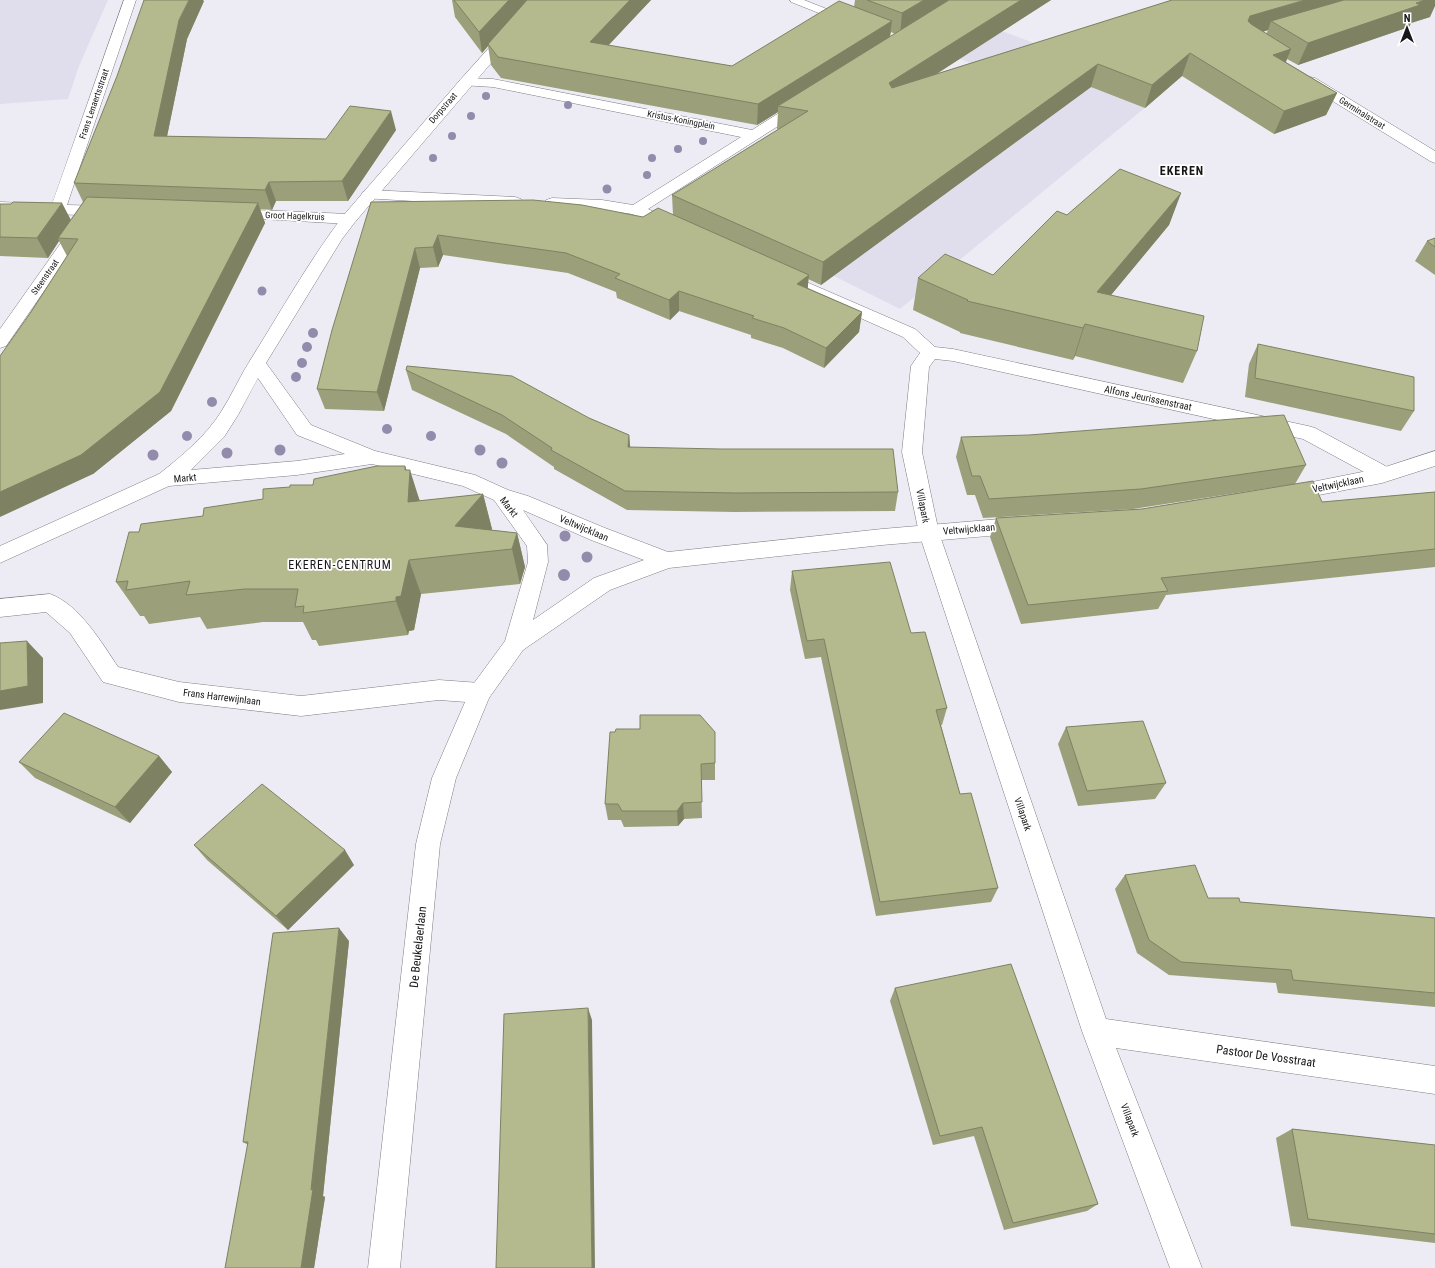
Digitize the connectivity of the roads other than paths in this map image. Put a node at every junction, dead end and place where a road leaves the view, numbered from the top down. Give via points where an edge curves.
1 (130, 0) edge
2 (539, 0) edge
3 (795, 0) edge
4 (853, 22) edge
5 (1301, 75) edge
6 (466, 82) junction
7 (817, 95) edge
8 (756, 135) junction
9 (1435, 158) edge
10 (369, 196) junction
11 (0, 207) edge
12 (58, 209) junction
13 (636, 210) junction
14 (90, 211) junction
15 (121, 212) edge
16 (217, 214) edge
17 (350, 219) junction
18 (686, 233) edge
19 (765, 269) edge
20 (0, 342) edge
21 (930, 352) junction
22 (257, 363) junction
23 (371, 457) junction
24 (1435, 458) edge
25 (1384, 474) junction
26 (166, 479) junction
27 (501, 495) junction
28 (1265, 497) edge
29 (1038, 524) edge
30 (928, 533) junction
31 (0, 555) edge
32 (667, 560) junction
33 (0, 608) edge
34 (515, 644) junction
35 (480, 693) junction
36 (1096, 1031) junction
37 (1435, 1080) edge
38 (384, 1268) edge
39 (1186, 1268) edge

1 - 12 street, Frans Lenaertsstraat
2 - 6 street, Dorpstraat
3 - 4 lane
5 - 9 street, Germinalstraat
6 - 8 street, Kristus-Koningplein via 494,83
6 - 10 street, Dorpstraat
7 - 8 street
8 - 13 street
10 - 13 street via 602,205
10 - 17 street, Dorpstraat
11 - 12 street
12 - 14 street
13 - 18 street
14 - 15 street
14 - 20 street, Steenstraat
16 - 17 street, Groot Hagelkruis
17 - 22 street, Markt via 335,238
19 - 21 street via 909,333
21 - 25 street, Alfons Jeurissenstraat via 1308,433
21 - 30 street, Villapark via 920,366 912,452
22 - 23 street, Markt via 304,430
22 - 26 street, Markt via 217,432
23 - 26 street, Markt via 297,468
23 - 27 street, Markt via 468,480
24 - 25 street, Veltwijcklaan
25 - 28 street, Veltwijcklaan via 1312,490
26 - 31 street, Markt
27 - 32 street, Veltwijcklaan
27 - 34 street, Markt via 537,545 538,562
29 - 30 street, Veltwijcklaan
30 - 32 street, Veltwijcklaan
30 - 36 street, Villapark
32 - 34 street, Veltwijcklaan via 602,584
33 - 35 street, Frans Harrewijnlaan via 50,603 78,627 111,675 179,692 301,706 439,690
34 - 35 street, De Beukelaerlaan
35 - 38 street, De Beukelaerlaan via 444,778 428,844
36 - 37 street, Pastoor De Vosstraat
36 - 39 street, Villapark

